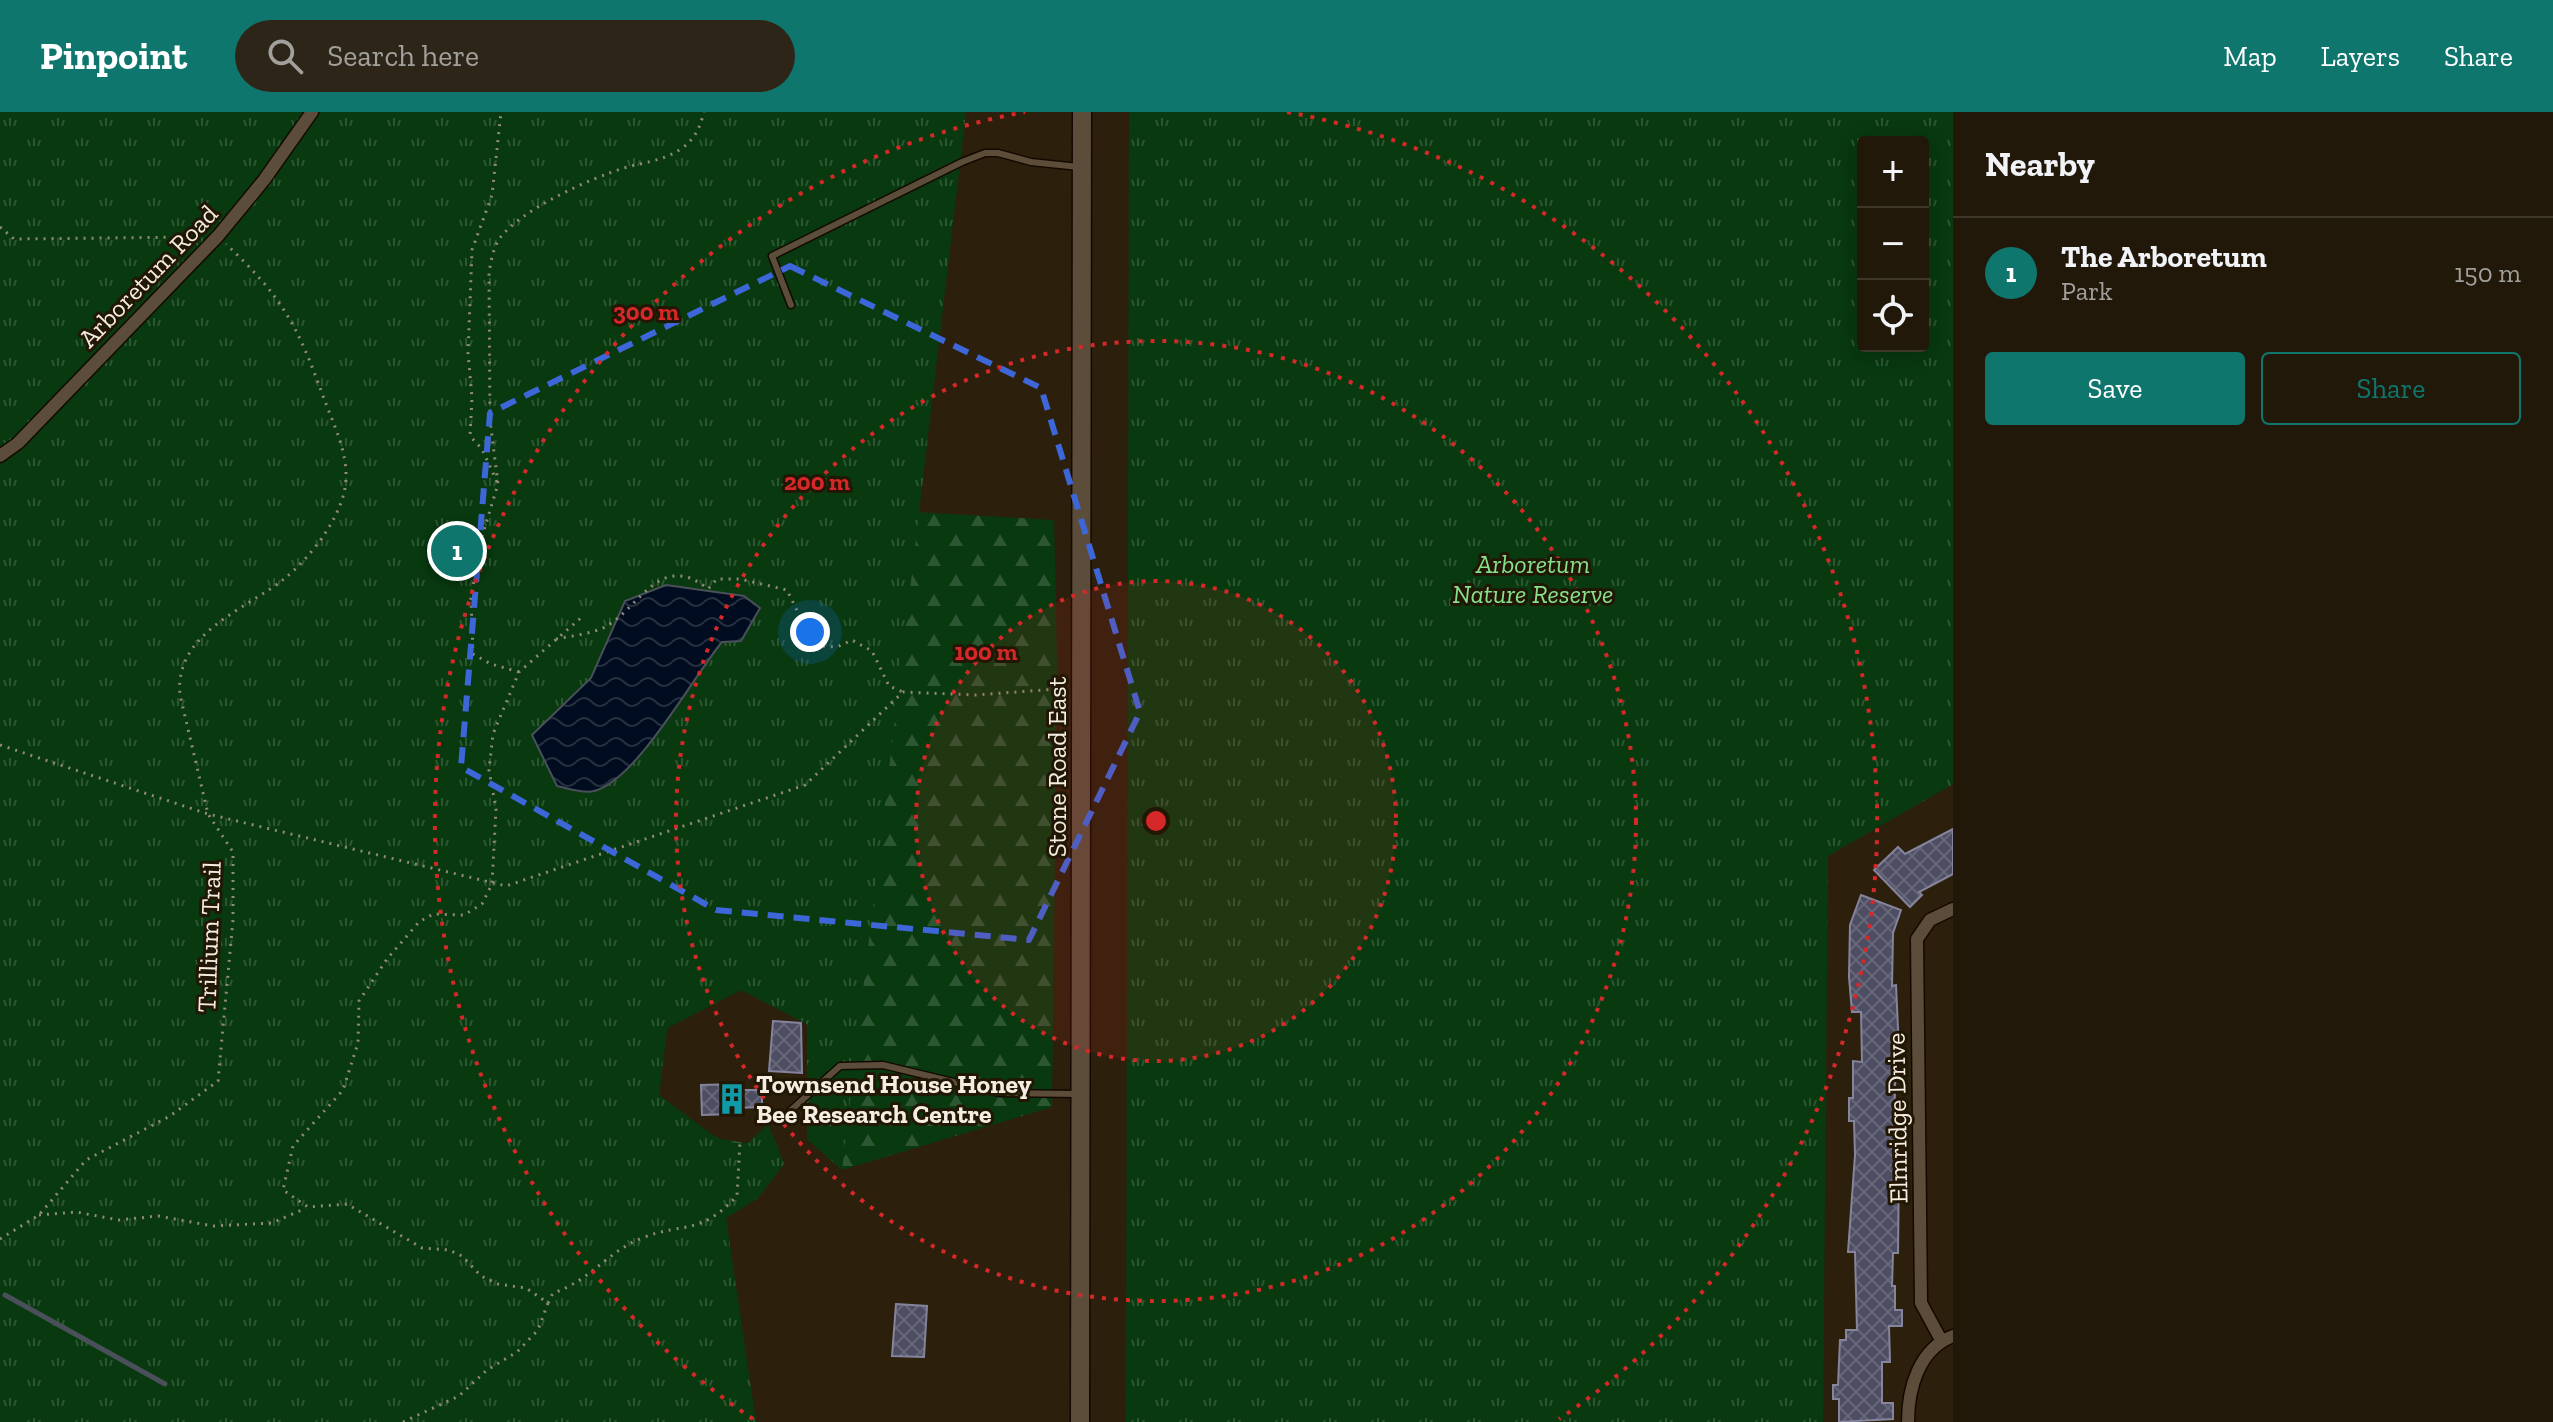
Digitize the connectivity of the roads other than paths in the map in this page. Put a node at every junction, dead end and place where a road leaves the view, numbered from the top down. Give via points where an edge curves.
1 (312, 112) edge
2 (1082, 112) edge
3 (1082, 167) junction
4 (791, 305) dead end
5 (0, 456) edge
6 (1953, 909) edge
7 (1080, 1094) junction
8 (790, 1111) dead end
9 (1947, 1338) edge
10 (1080, 1422) edge
11 (1908, 1422) edge

1 - 5 street, Arboretum Road via 218,236
2 - 3 main road, Stone Road East
3 - 4 lane via 998,153 962,162 772,256
3 - 7 main road, Stone Road East
6 - 9 street, Elmridge Drive via 1930,920 1917,939 1921,1303
7 - 8 lane via 999,1093 883,1065 840,1066
7 - 10 main road, Stone Road East
9 - 11 street via 1928,1353 1916,1375

